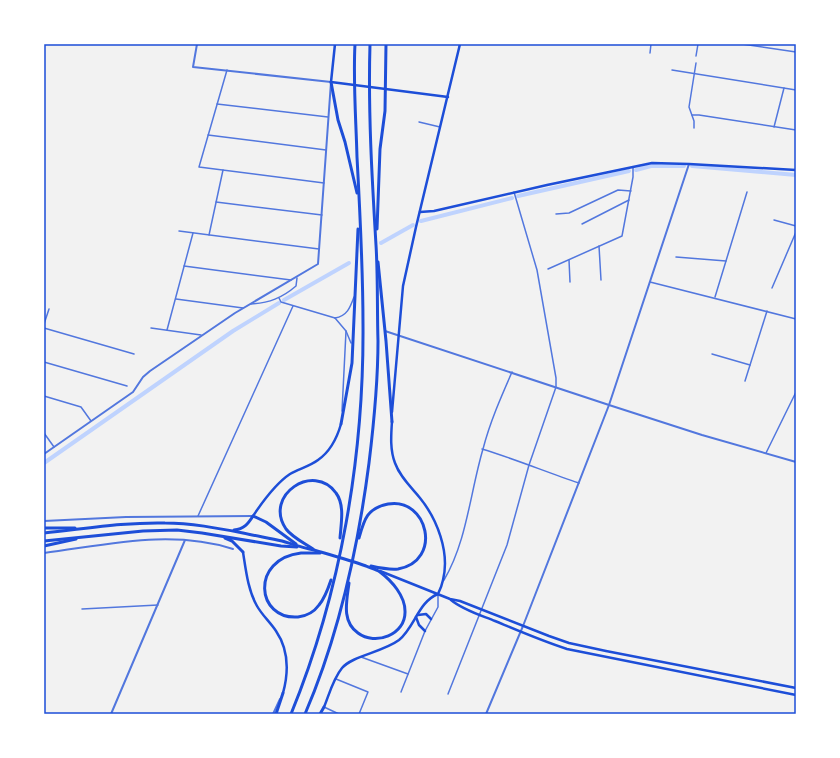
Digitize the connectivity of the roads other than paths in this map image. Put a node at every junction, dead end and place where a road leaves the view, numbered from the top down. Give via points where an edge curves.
1 (197, 44) edge
2 (335, 44) edge
3 (355, 44) edge
4 (370, 44) edge
5 (386, 44) edge
6 (460, 44) edge
7 (651, 44) edge
8 (698, 44) edge
9 (742, 44) edge
10 (796, 52) edge
11 (650, 53) dead end
12 (696, 56) dead end
13 (696, 62) dead end
14 (227, 70) junction
15 (672, 70) dead end
16 (694, 74) junction
17 (331, 82) junction
18 (386, 88) junction
19 (784, 88) junction
20 (796, 90) edge
21 (448, 97) junction
22 (217, 104) junction
23 (692, 115) junction
24 (328, 117) junction
25 (419, 122) dead end
26 (440, 127) junction
27 (774, 127) junction
28 (694, 128) dead end
29 (796, 130) edge
30 (208, 135) junction
31 (326, 150) junction
32 (689, 164) junction
33 (633, 167) junction
34 (223, 170) junction
35 (796, 170) edge
36 (324, 183) junction
37 (631, 191) junction
38 (514, 192) junction
39 (747, 192) dead end
40 (629, 200) junction
41 (216, 202) junction
42 (360, 204) junction
43 (420, 212) junction
44 (556, 214) dead end
45 (322, 215) junction
46 (359, 215) junction
47 (774, 220) dead end
48 (582, 224) dead end
49 (796, 226) edge
50 (179, 231) dead end
51 (796, 232) edge
52 (193, 233) junction
53 (209, 235) junction
54 (376, 244) junction
55 (599, 246) junction
56 (319, 249) junction
57 (676, 257) dead end
58 (569, 260) junction
59 (726, 261) junction
60 (184, 266) junction
61 (548, 269) dead end
62 (296, 278) junction
63 (292, 280) junction
64 (601, 280) dead end
65 (570, 282) dead end
66 (650, 282) junction
67 (772, 288) dead end
68 (355, 294) junction
69 (279, 298) junction
70 (715, 298) junction
71 (176, 299) junction
72 (249, 304) junction
73 (293, 306) junction
74 (244, 308) junction
75 (49, 309) dead end
76 (767, 311) junction
77 (335, 318) junction
78 (796, 319) edge
79 (44, 324) edge
80 (44, 328) edge
81 (151, 328) dead end
82 (167, 330) junction
83 (385, 330) junction
84 (346, 331) junction
85 (202, 335) junction
86 (399, 335) junction
87 (353, 346) junction
88 (134, 354) dead end
89 (712, 354) dead end
90 (44, 362) edge
91 (750, 365) junction
92 (512, 372) junction
93 (745, 380) dead end
94 (127, 386) dead end
95 (556, 387) junction
96 (796, 392) edge
97 (44, 396) edge
98 (609, 405) junction
99 (91, 421) junction
100 (392, 422) junction
101 (342, 424) junction
102 (44, 433) edge
103 (54, 447) junction
104 (482, 449) junction
105 (44, 454) edge
106 (766, 454) junction
107 (796, 462) edge
108 (529, 465) junction
109 (579, 483) junction
110 (198, 516) junction
111 (253, 516) junction
112 (44, 521) edge
113 (44, 528) edge
114 (88, 528) junction
115 (222, 529) junction
116 (44, 533) edge
117 (220, 535) junction
118 (89, 536) junction
119 (44, 540) edge
120 (185, 540) junction
121 (44, 546) edge
122 (300, 547) junction
123 (233, 549) dead end
124 (340, 549) junction
125 (314, 550) junction
126 (243, 552) joint
127 (44, 553) edge
128 (354, 553) junction
129 (327, 554) junction
130 (364, 565) junction
131 (336, 567) junction
132 (350, 571) junction
133 (379, 571) junction
134 (443, 581) junction
135 (438, 594) junction
136 (450, 600) junction
137 (158, 605) junction
138 (82, 609) dead end
139 (482, 609) junction
140 (480, 615) junction
141 (417, 616) junction
142 (431, 619) junction
143 (523, 626) junction
144 (425, 631) junction
145 (520, 632) junction
146 (361, 657) junction
147 (408, 675) junction
148 (336, 679) junction
149 (796, 688) edge
150 (401, 692) dead end
151 (283, 693) junction
152 (448, 694) dead end
153 (796, 695) edge
154 (324, 708) junction
155 (111, 714) edge
156 (272, 714) edge
157 (276, 714) edge
158 (291, 714) edge
159 (306, 714) edge
160 (322, 714) edge
161 (339, 714) edge
162 (359, 714) edge
163 (486, 714) edge

1 - 14 street via 193,67
2 - 17 main road
3 - 42 highway via 354,95
4 - 54 highway via 369,96
5 - 18 highway
6 - 21 main road
7 - 11 street
8 - 12 street
9 - 10 street
13 - 16 street
14 - 17 street
14 - 22 street
15 - 16 street
16 - 19 street
16 - 23 street via 689,107
17 - 18 main road
17 - 24 street
17 - 42 highway
18 - 21 main road
18 - 54 highway via 380,149
19 - 20 street
19 - 27 street
21 - 26 main road
22 - 24 street
22 - 30 street
23 - 27 street
23 - 28 street
24 - 31 street
25 - 26 street
26 - 43 main road
27 - 29 street
30 - 31 street
30 - 34 street via 199,167
31 - 36 street
32 - 33 main road
32 - 35 main road
32 - 66 street
33 - 37 street
33 - 38 main road
34 - 36 street
34 - 41 street
36 - 45 street
37 - 40 street
37 - 44 street via 618,190 569,213
38 - 43 main road
38 - 95 street via 537,270
39 - 59 street
40 - 48 street
40 - 55 street via 622,236
41 - 45 street
41 - 53 street
42 - 46 highway
43 - 86 main road via 402,292
45 - 56 street
46 - 68 highway
46 - 124 highway via 363,304 362,392 351,492
47 - 49 street
50 - 52 street
51 - 67 street
52 - 53 street
52 - 60 street
53 - 56 street
54 - 83 highway
54 - 128 highway via 376,398 366,488
55 - 58 street
55 - 64 street
56 - 62 street via 317,266
57 - 59 street
58 - 61 street
58 - 65 street
59 - 70 street
60 - 63 street
60 - 71 street
62 - 63 street
62 - 69 street via 296,286
63 - 72 street
66 - 70 street
66 - 98 street
68 - 77 street via 347,312
68 - 87 highway
69 - 72 street via 264,304
69 - 73 street via 281,302
70 - 76 street
71 - 74 street
71 - 82 street
72 - 74 street
73 - 77 street
73 - 110 street
74 - 85 street
75 - 79 street
76 - 78 street
76 - 91 street
77 - 84 street
80 - 88 street
81 - 82 street
82 - 85 street
83 - 86 street
83 - 100 highway
84 - 87 street
84 - 101 street
85 - 99 street via 147,372 133,392
86 - 92 street
86 - 100 main road
87 - 101 highway
89 - 91 street
90 - 94 street
91 - 93 street
92 - 95 street
92 - 104 street
95 - 98 street
95 - 108 street
96 - 106 street
97 - 99 street via 80,407
98 - 106 street
98 - 109 street
99 - 103 street
100 - 134 main road via 391,445 395,465 426,504 438,528 444,553
101 - 111 main road via 330,449 318,460 290,474 269,493
102 - 103 street
103 - 105 street
104 - 108 street
104 - 134 street via 462,536 451,568
106 - 107 street
108 - 109 street
108 - 139 street via 507,545
109 - 143 street
110 - 111 street
110 - 112 street
111 - 115 highway via 243,528
111 - 122 highway via 266,522
113 - 114 highway
114 - 115 highway via 165,523
114 - 116 highway
115 - 122 highway
117 - 118 highway via 165,530
117 - 122 highway
117 - 126 highway via 232,541
118 - 119 highway
118 - 121 highway
120 - 123 street
120 - 127 street via 126,541
120 - 137 street
122 - 125 highway
124 - 125 highway via 341,513 336,494 321,482 310,481 292,487 284,495 280,511 282,522 290,534
124 - 131 highway
125 - 129 highway
126 - 151 main road via 255,602 284,646 288,668
128 - 130 highway via 366,517 373,509 401,504 417,515 426,534 426,543 420,558 397,569
128 - 132 highway
129 - 130 highway
129 - 131 highway via 301,553 285,557 274,564 265,584 270,603 277,611 290,616 304,616 313,612 324,599
130 - 133 highway
131 - 158 highway via 318,637
132 - 133 highway via 348,622 358,634 374,639 388,637 396,631 405,612 402,596
132 - 159 highway via 330,645
133 - 135 main road
134 - 135 main road
135 - 136 main road
135 - 141 main road via 428,600
135 - 142 street via 438,606
136 - 139 main road
136 - 140 main road
137 - 138 street
137 - 155 street
139 - 140 street
139 - 143 main road
140 - 145 main road
140 - 152 street
141 - 142 main road via 422,613
141 - 144 main road via 419,625
141 - 146 main road via 406,633 394,643
142 - 144 street
143 - 145 street
143 - 149 main road via 559,640 596,649
144 - 147 street
145 - 153 main road via 582,652
145 - 163 street
146 - 147 street
146 - 148 main road via 342,668
147 - 150 street
148 - 154 main road
148 - 162 street via 368,692
151 - 156 street
151 - 157 highway
154 - 160 highway
154 - 161 street

